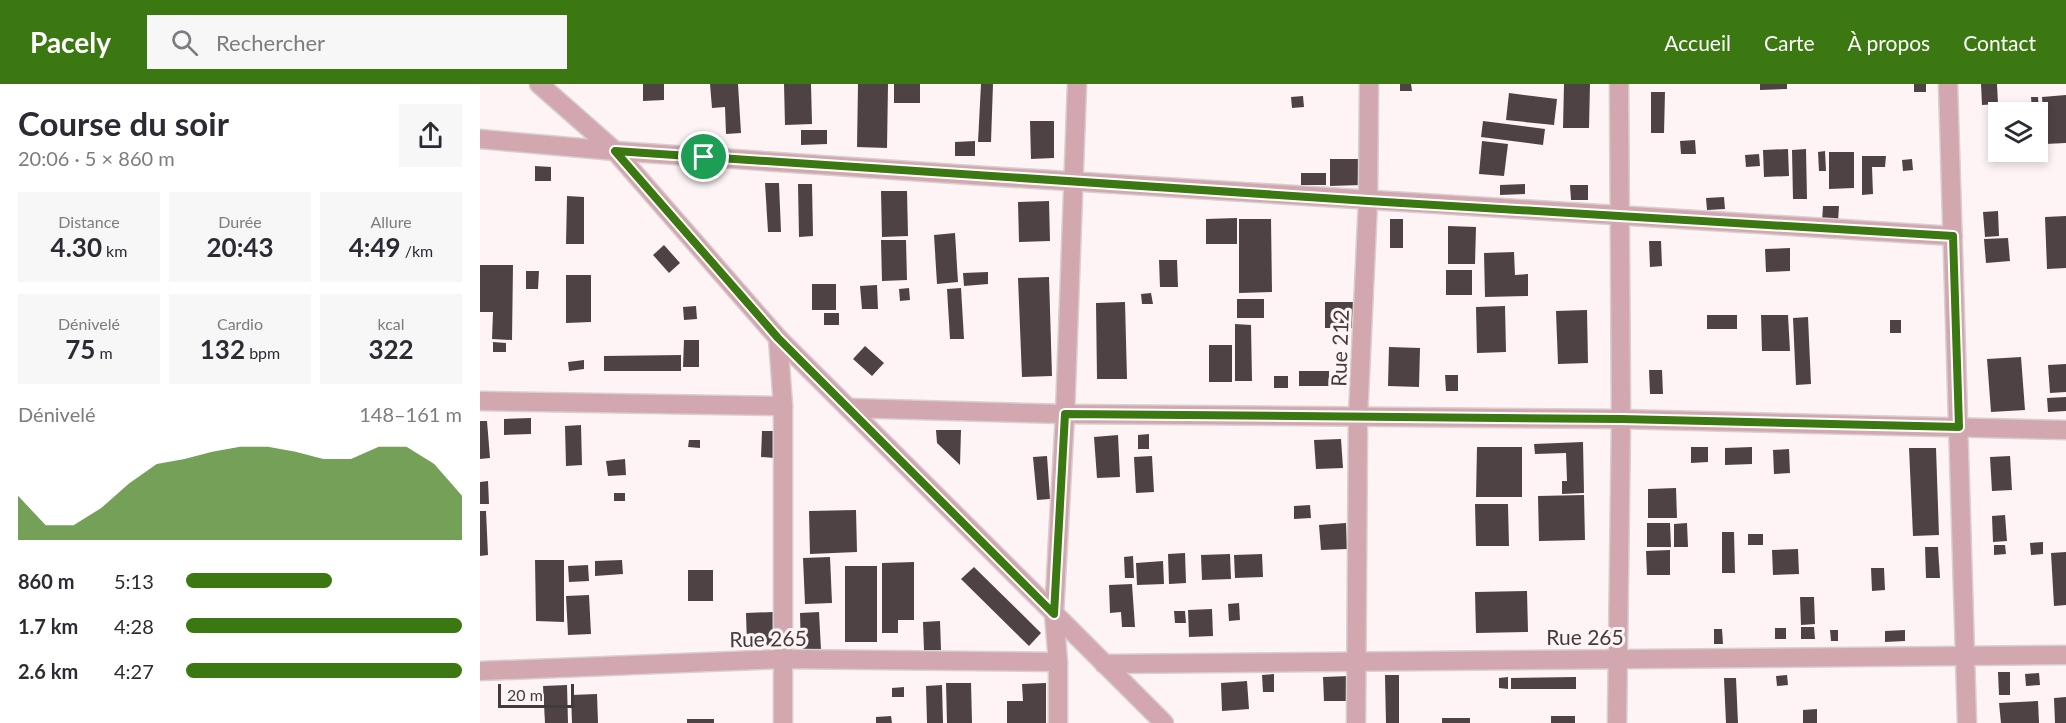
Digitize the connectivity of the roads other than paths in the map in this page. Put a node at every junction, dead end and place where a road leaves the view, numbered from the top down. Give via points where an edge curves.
1 (538, 84) edge
2 (1077, 84) edge
3 (1369, 84) edge
4 (1619, 84) edge
5 (1948, 84) edge
6 (480, 139) edge
7 (615, 151) junction
8 (1073, 182) junction
9 (1368, 201) junction
10 (1620, 215) junction
11 (1953, 236) junction
12 (778, 338) junction
13 (480, 401) edge
14 (783, 406) junction
15 (848, 408) junction
16 (1065, 414) junction
17 (1358, 417) junction
18 (1621, 419) junction
19 (1959, 427) junction
20 (2066, 430) edge
21 (1054, 614) junction
22 (2066, 654) edge
23 (1965, 655) junction
24 (1617, 658) junction
25 (783, 659) junction
26 (1356, 660) junction
27 (1058, 662) junction
28 (1104, 664) junction
29 (480, 671) edge
30 (783, 723) edge
31 (1058, 723) edge
32 (1164, 723) edge
33 (1356, 723) edge
34 (1617, 723) edge
35 (1967, 723) edge

1 - 7 street
2 - 8 street
3 - 9 street, Rue 212
4 - 10 street
5 - 11 street
6 - 7 street
7 - 8 street
7 - 12 street
8 - 9 street
8 - 16 street
9 - 10 street
9 - 17 street, Rue 212
10 - 11 street
10 - 18 street
11 - 19 street
12 - 14 street
12 - 15 street
13 - 14 street
14 - 25 street
15 - 16 street
15 - 21 street
16 - 17 street
16 - 21 street
17 - 18 street
17 - 26 street, Rue 212
18 - 19 street
18 - 24 street
19 - 20 street
19 - 23 street
21 - 27 street
21 - 28 street
22 - 23 street, Rue 265
23 - 24 street, Rue 265
23 - 35 street
24 - 26 street, Rue 265
24 - 34 street
25 - 27 street, Rue 265
25 - 29 street, Rue 265
25 - 30 street
26 - 28 street, Rue 265
26 - 33 street, Rue 212
27 - 31 street
28 - 32 street

